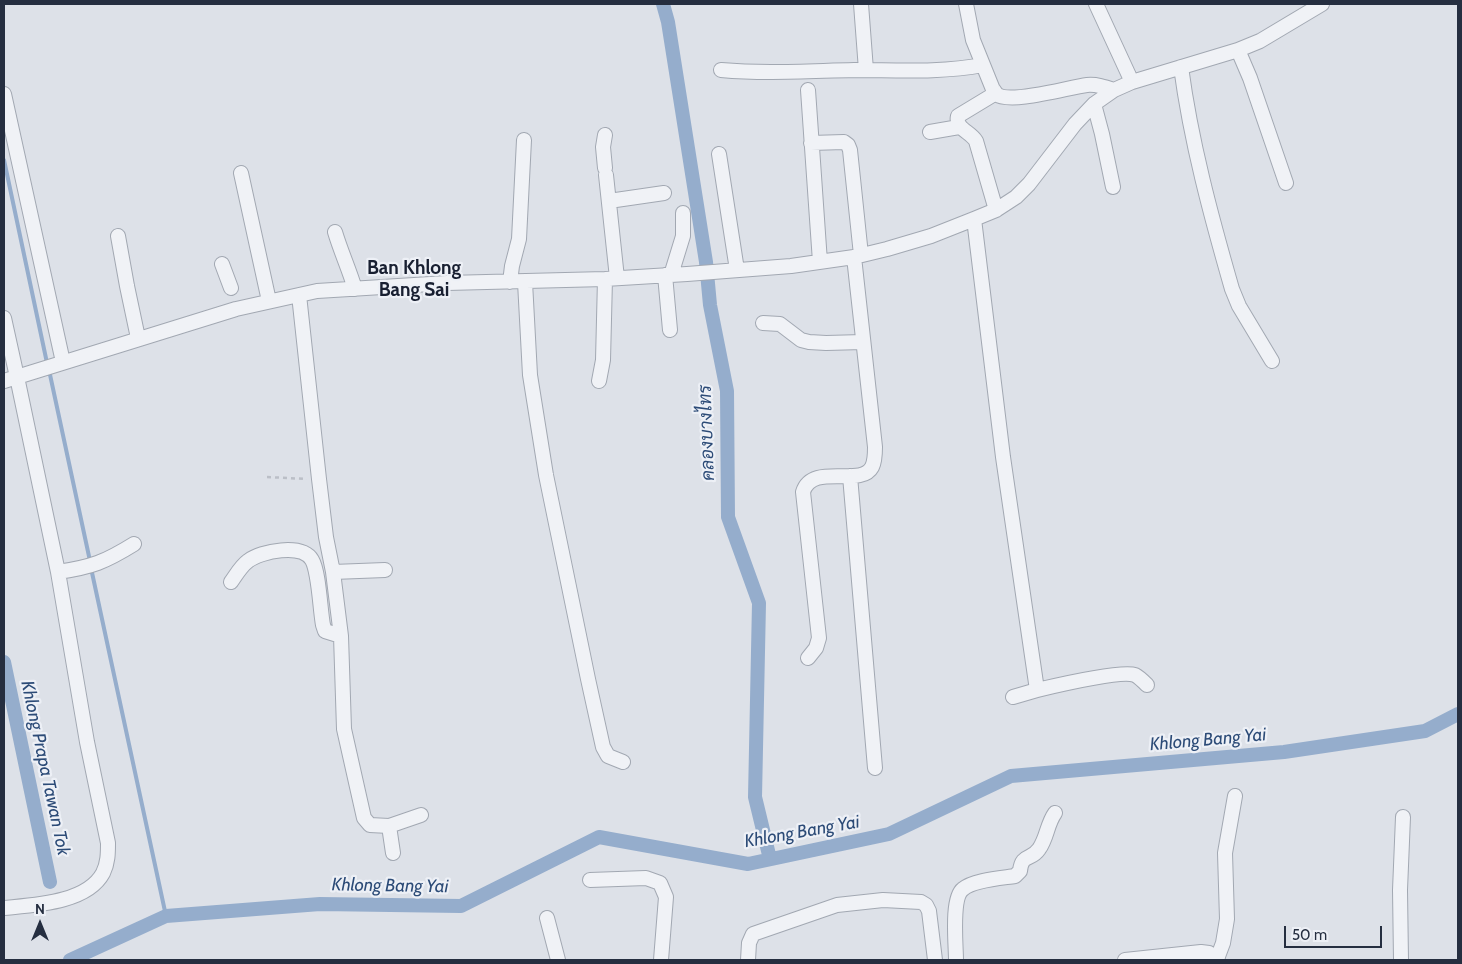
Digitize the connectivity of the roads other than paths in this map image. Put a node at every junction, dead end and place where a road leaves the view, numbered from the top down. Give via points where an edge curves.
1 (861, 4) edge
2 (966, 4) edge
3 (1096, 4) edge
4 (1322, 4) edge
5 (1238, 50) junction
6 (983, 65) junction
7 (1181, 67) junction
8 (721, 70) dead end
9 (866, 70) junction
10 (1132, 82) junction
11 (808, 90) dead end
12 (1114, 90) junction
13 (4, 94) edge
14 (996, 94) junction
15 (1094, 104) junction
16 (959, 127) junction
17 (930, 132) dead end
18 (605, 134) dead end
19 (524, 140) dead end
20 (811, 143) junction
21 (719, 154) dead end
22 (241, 173) dead end
23 (1286, 183) dead end
24 (1113, 186) dead end
25 (664, 193) dead end
26 (608, 201) junction
27 (996, 210) junction
28 (683, 212) dead end
29 (974, 219) junction
30 (335, 232) dead end
31 (118, 236) dead end
32 (857, 256) junction
33 (820, 262) junction
34 (222, 264) dead end
35 (730, 270) junction
36 (668, 275) junction
37 (611, 278) junction
38 (510, 282) junction
39 (525, 282) junction
40 (355, 289) junction
41 (299, 295) junction
42 (270, 301) junction
43 (236, 309) junction
44 (4, 318) edge
45 (763, 323) dead end
46 (670, 330) dead end
47 (138, 338) junction
48 (863, 342) junction
49 (1272, 361) dead end
50 (53, 365) junction
51 (18, 377) junction
52 (4, 381) edge
53 (600, 381) dead end
54 (850, 476) junction
55 (134, 544) dead end
56 (385, 570) dead end
57 (58, 572) junction
58 (333, 572) junction
59 (231, 582) dead end
60 (341, 636) junction
61 (808, 658) dead end
62 (1147, 685) dead end
63 (1037, 690) junction
64 (1013, 697) dead end
65 (623, 762) dead end
66 (875, 768) dead end
67 (1235, 796) dead end
68 (1055, 813) dead end
69 (421, 815) dead end
70 (1403, 816) dead end
71 (389, 826) junction
72 (393, 854) dead end
73 (590, 880) dead end
74 (4, 908) edge
75 (547, 918) dead end
76 (558, 960) edge
77 (661, 960) edge
78 (748, 960) edge
79 (936, 960) edge
80 (956, 960) edge
81 (1125, 960) edge
82 (1218, 960) edge
83 (1401, 960) edge

1 - 9 street
2 - 6 street via 973,40
3 - 10 street
4 - 5 street via 1260,41
5 - 7 street
5 - 23 street
6 - 9 street via 919,71
6 - 14 street
7 - 10 street
7 - 49 street via 1196,153 1232,289
8 - 9 street via 750,73
10 - 12 street
11 - 20 street
12 - 14 street via 1088,85 1014,97
12 - 15 street
13 - 50 street
14 - 16 street via 958,116
15 - 24 street
15 - 27 street via 1029,184
16 - 17 street
16 - 27 street via 973,135 976,141
18 - 26 street
19 - 38 street via 520,239
20 - 32 street via 844,142 848,145
20 - 33 street
21 - 35 street
22 - 42 street
25 - 26 street
26 - 37 street
27 - 29 street
28 - 36 street via 683,236
29 - 32 street via 887,250
29 - 63 street via 1003,457
30 - 40 street
31 - 47 street
32 - 33 street
32 - 48 street
33 - 35 street
34 - 43 street
35 - 36 street
36 - 37 street
36 - 46 street
37 - 39 street
37 - 53 street
38 - 39 street
38 - 40 street
39 - 65 street via 530,375 557,535 604,747 608,756
40 - 41 street
41 - 42 street
41 - 58 street via 326,537
42 - 43 street
43 - 47 street
44 - 51 street
45 - 48 street via 780,324 801,340 809,342
47 - 50 street
48 - 54 street via 874,462 867,473
50 - 51 street
51 - 52 street
51 - 57 street
54 - 61 street via 811,480 802,492 819,638
54 - 66 street
55 - 57 street via 97,565
56 - 58 street
57 - 74 street via 108,842 108,859 95,883 73,896
58 - 60 street
59 - 60 street via 247,561 263,553 296,550 308,554 315,569 322,625 326,631
60 - 71 street via 344,729 364,818 370,825
62 - 63 street via 1134,675
63 - 64 street
67 - 82 street via 1225,854 1227,919
68 - 80 street via 1039,850 1021,862 1020,871 1015,876 971,884 962,889 956,913
69 - 71 street
70 - 83 street
71 - 72 street
73 - 77 street via 646,878 660,882 666,897
75 - 76 street
78 - 79 street via 753,934 837,905 883,900 926,905
81 - 82 street via 1201,952

